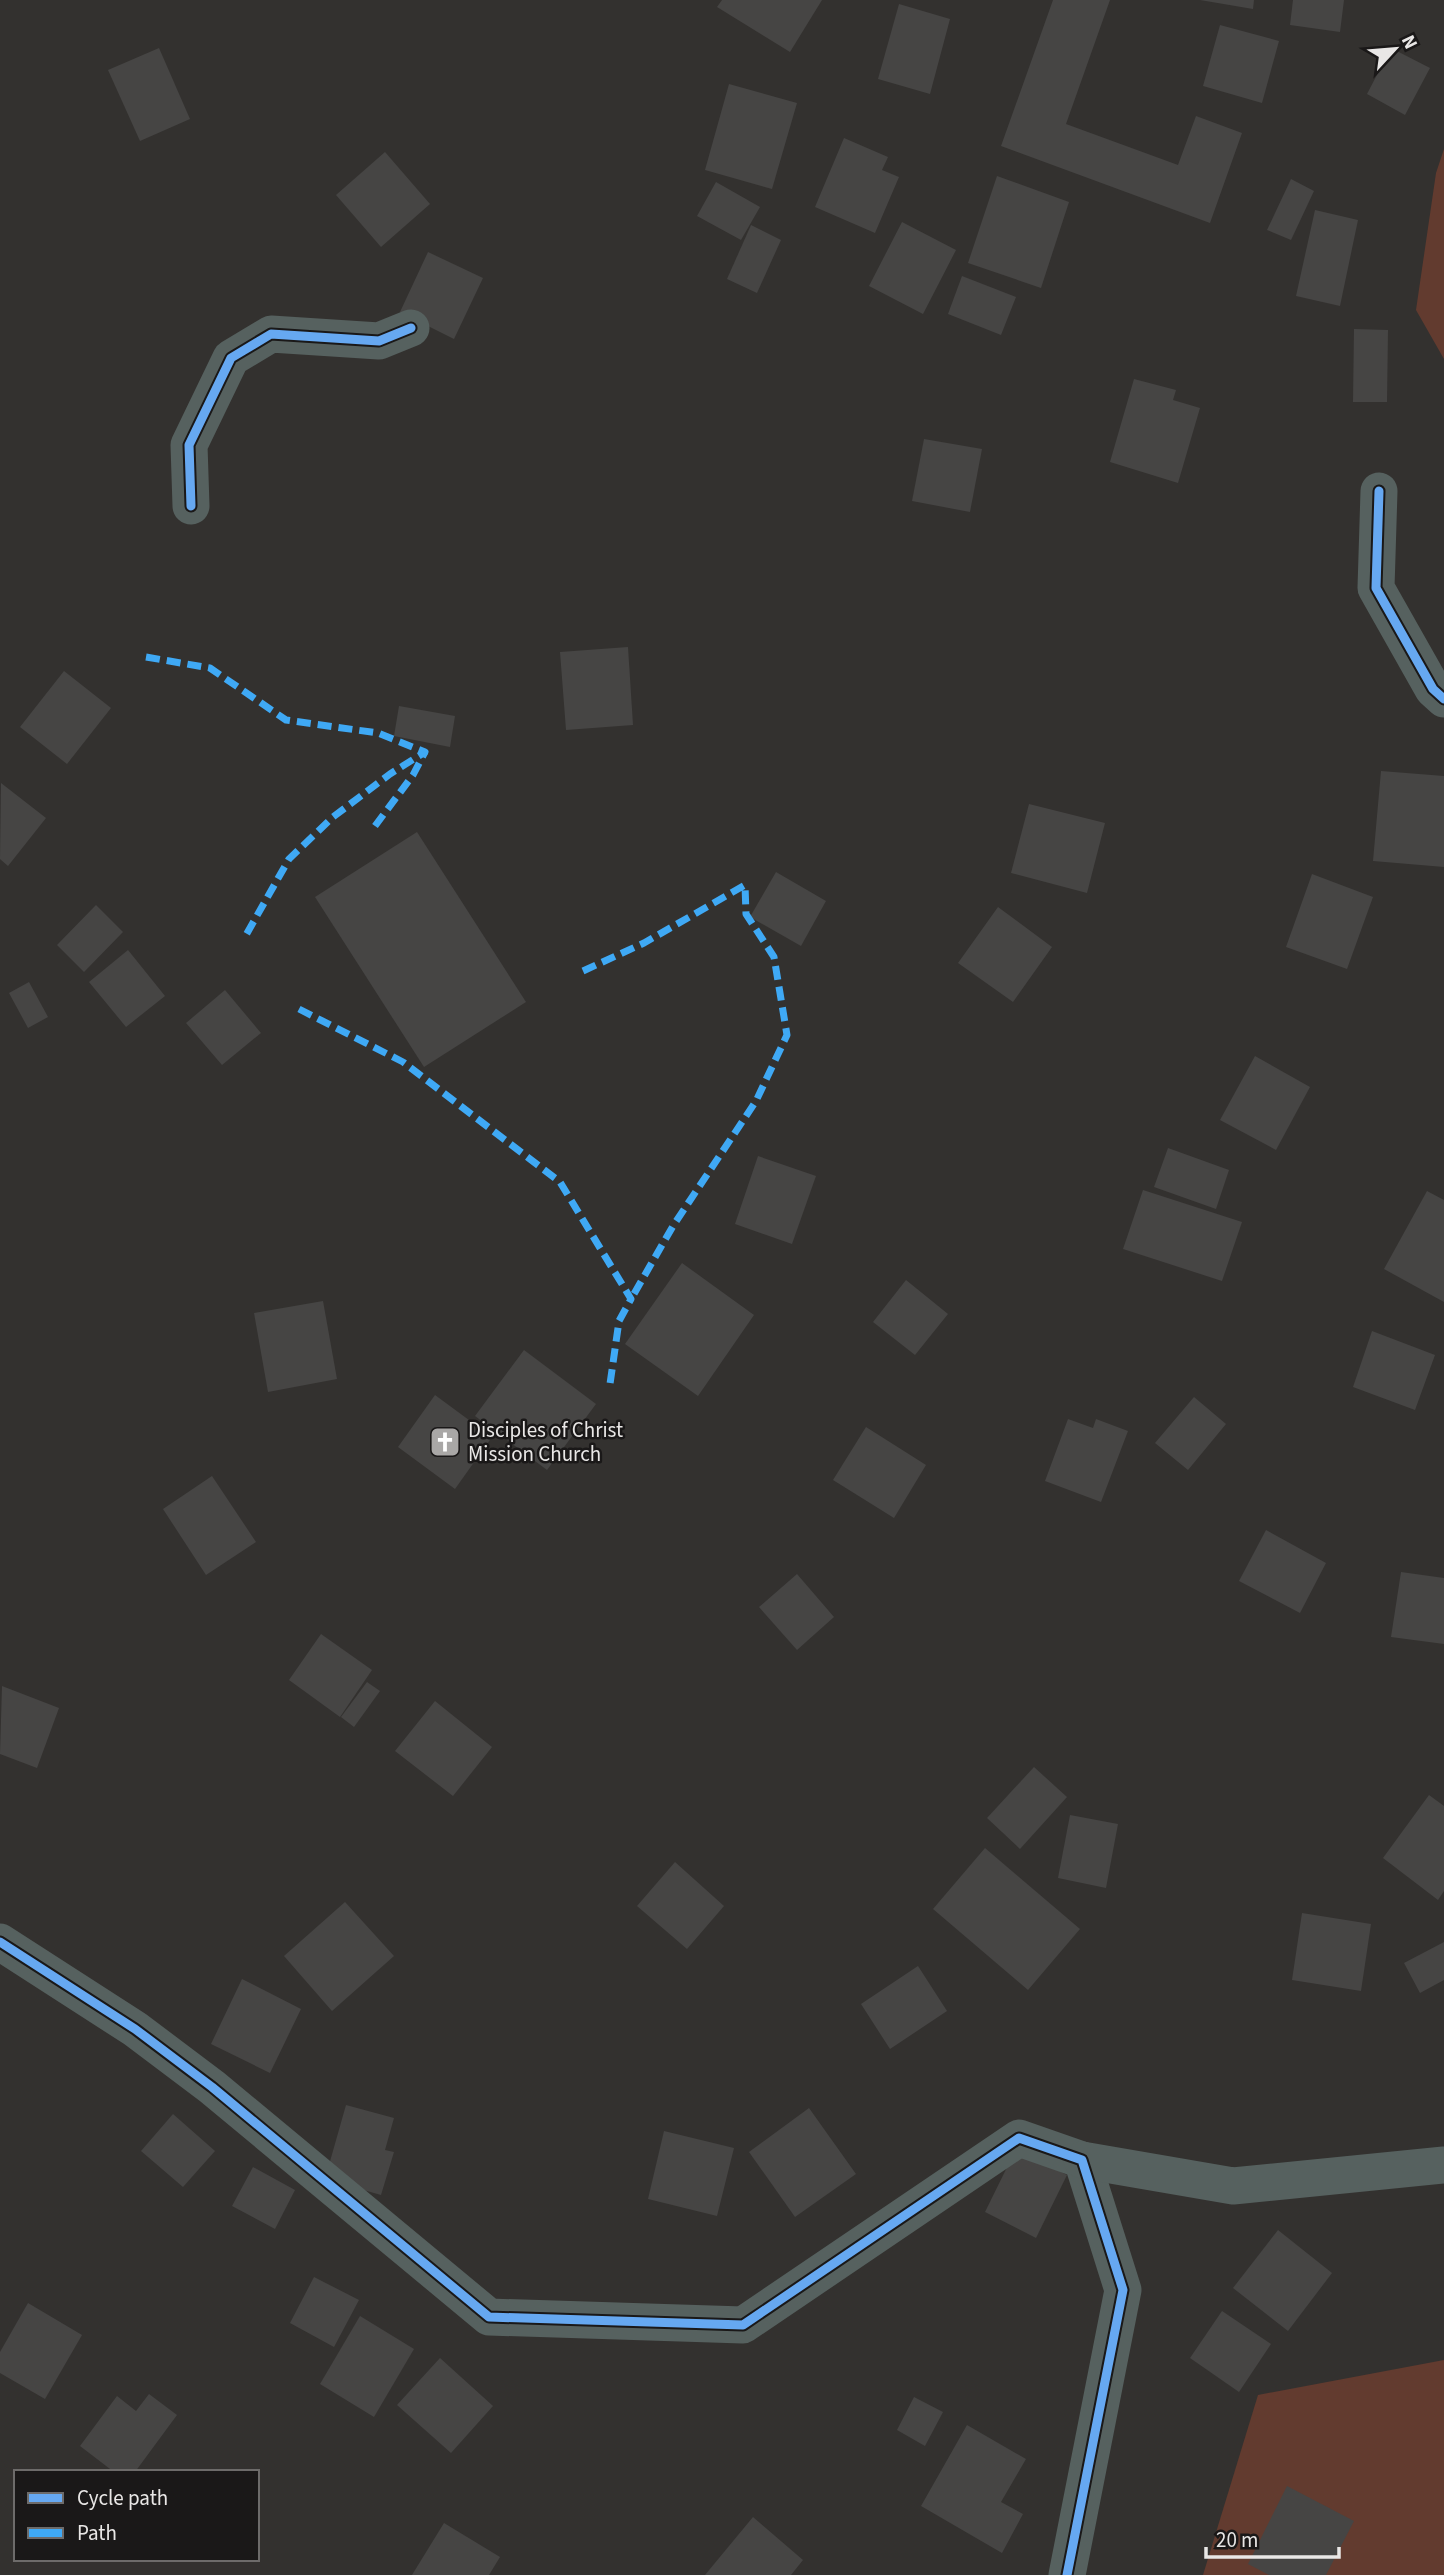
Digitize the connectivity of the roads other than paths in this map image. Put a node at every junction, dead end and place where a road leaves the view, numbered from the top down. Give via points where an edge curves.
1 (411, 328) dead end
2 (1379, 491) dead end
3 (191, 506) dead end
4 (1444, 699) edge
5 (0, 1942) edge
6 (1082, 2160) junction
7 (1444, 2165) edge
8 (1067, 2575) edge

1 - 3 street via 379,341 271,334 231,358 189,445
2 - 4 street via 1376,588 1433,689
5 - 6 street via 135,2029 212,2087 489,2317 743,2325 1019,2138
6 - 7 street via 1233,2186
6 - 8 street via 1123,2290

